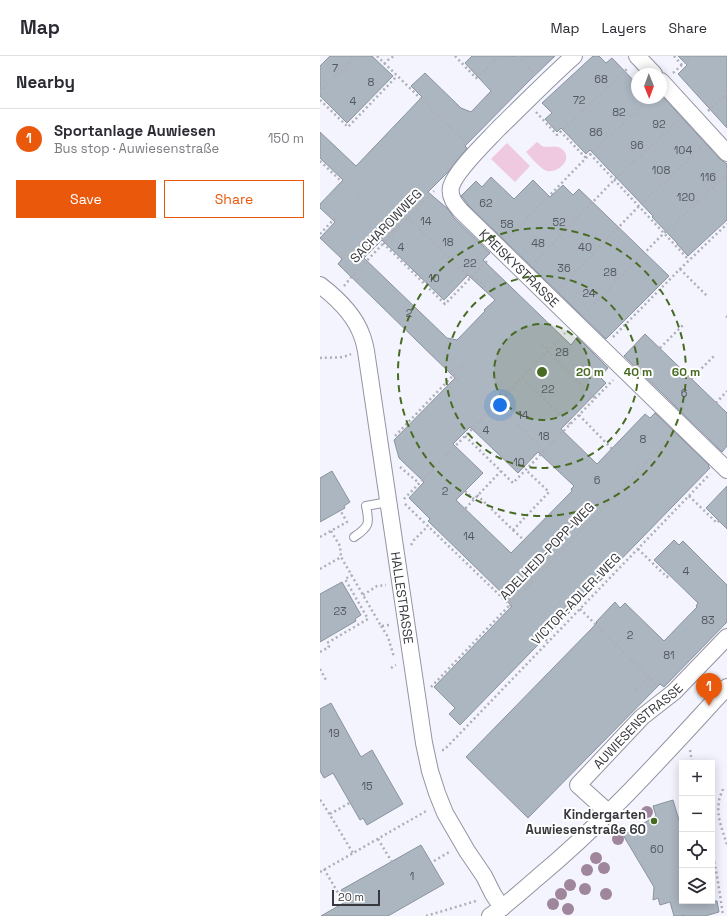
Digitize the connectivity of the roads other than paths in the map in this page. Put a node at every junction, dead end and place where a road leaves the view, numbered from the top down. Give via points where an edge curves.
1 (574, 56) edge
2 (638, 57) edge
3 (648, 68) edge
4 (667, 88) edge
5 (727, 153) edge
6 (320, 285) edge
7 (724, 467) edge
8 (395, 502) junction
9 (354, 537) dead end
10 (727, 637) edge
11 (727, 687) edge
12 (610, 813) junction
13 (496, 912) edge

1 - 7 street, KREISKYSTRASSE via 476,152 457,175 452,185 452,199 461,211
2 - 3 street
4 - 5 street
6 - 8 street, HALLESTRASSE via 343,305 362,335
8 - 9 lane via 366,506 368,523 364,530
8 - 13 street, HALLESTRASSE via 424,743 430,771 445,813 493,894
10 - 12 street, AUWIESENSTRASSE via 679,687 642,717 578,784
11 - 12 street
12 - 13 street via 555,864

